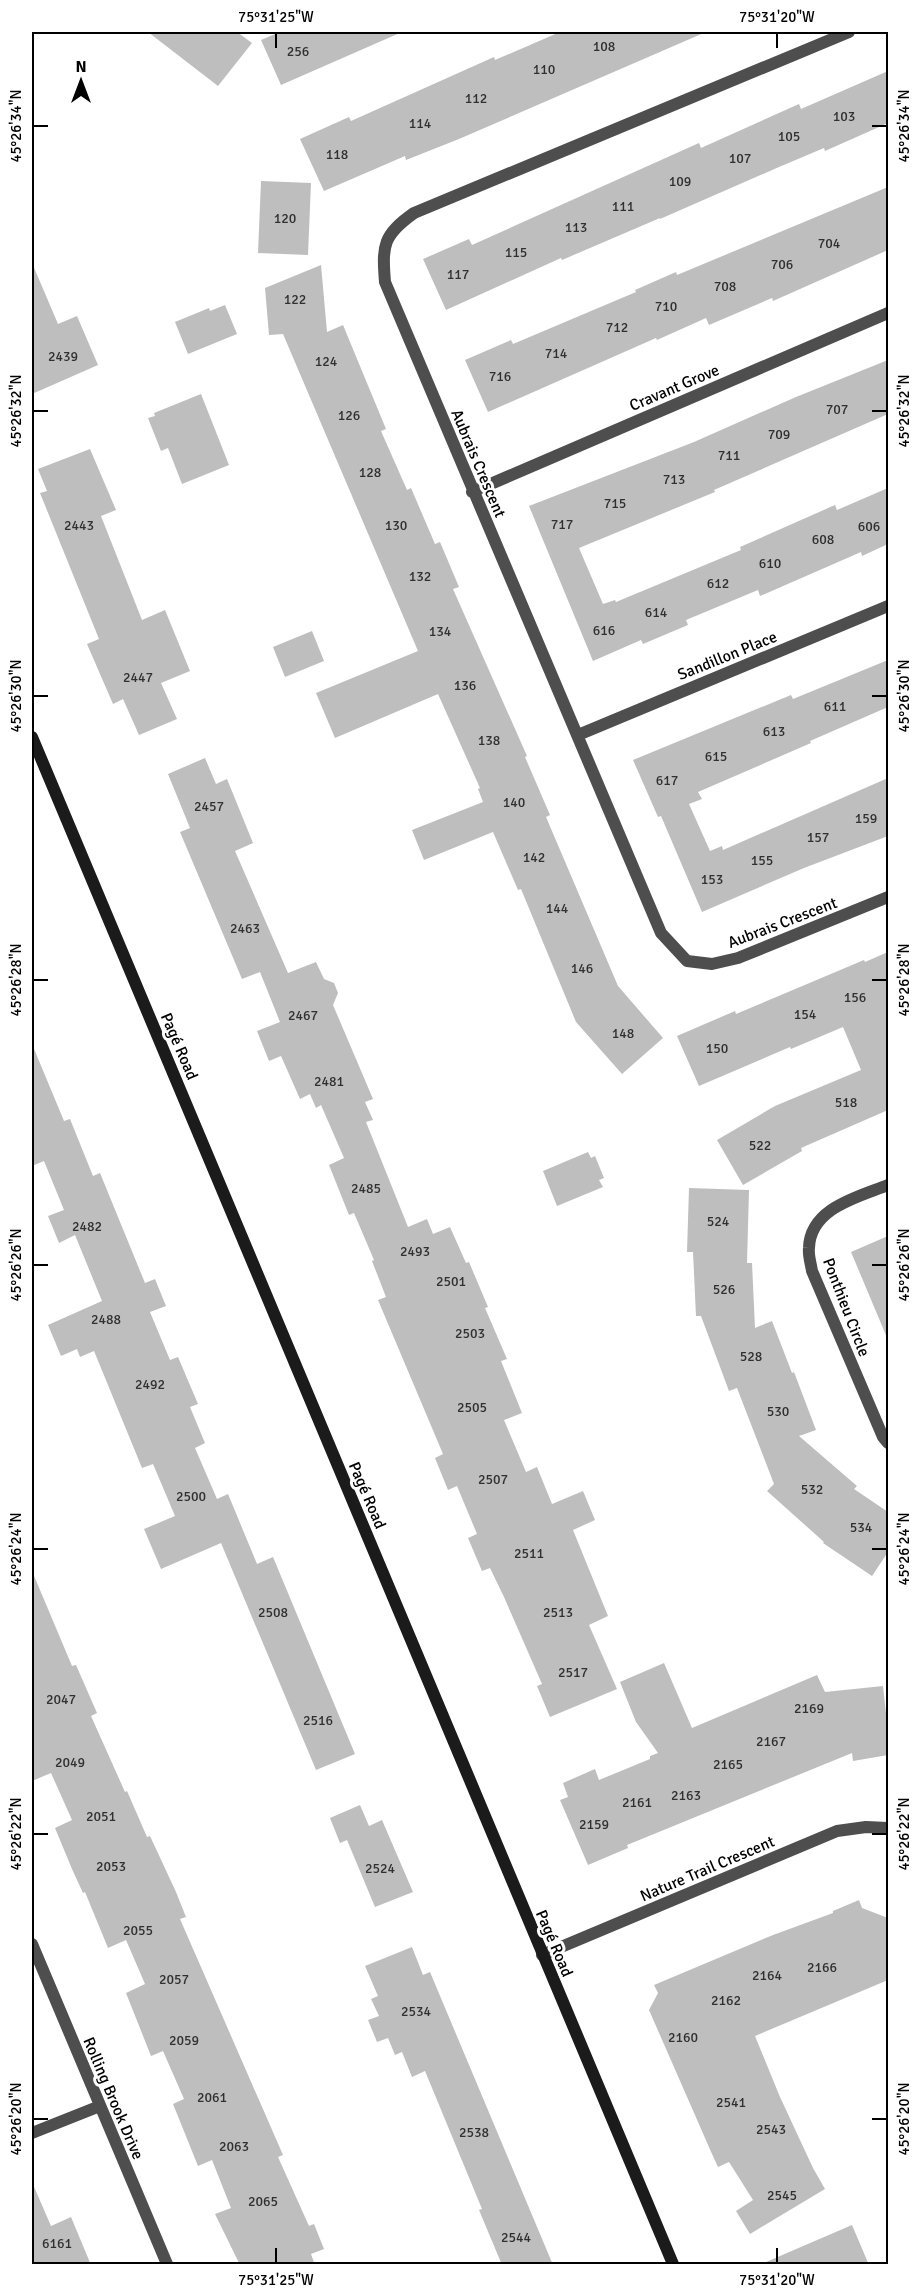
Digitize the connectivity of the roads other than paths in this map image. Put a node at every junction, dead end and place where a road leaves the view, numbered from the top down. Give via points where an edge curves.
1 (849, 32) edge
2 (888, 312) edge
3 (472, 492) junction
4 (888, 606) edge
5 (578, 735) junction
6 (32, 738) edge
7 (888, 897) edge
8 (888, 1185) edge
9 (888, 1443) edge
10 (888, 1828) edge
11 (32, 1944) edge
12 (542, 1955) junction
13 (100, 2106) junction
14 (32, 2133) edge
15 (167, 2265) edge
16 (674, 2265) edge

1 - 3 street, Aubrais Crescent via 414,213 395,227 382,252 384,282
2 - 3 street, Cravant Grove
3 - 5 street, Aubrais Crescent
4 - 5 street, Sandillon Place
5 - 7 street, Aubrais Crescent via 661,933 687,961 712,964 738,958
6 - 12 street, Pagé Road
8 - 9 street, Ponthieu Circle via 824,1215 813,1230 809,1248 812,1271
10 - 12 street, Nature Trail Crescent via 837,1831
11 - 13 street, Rolling Brook Drive
12 - 16 street, Pagé Road
13 - 14 street
13 - 15 street, Rolling Brook Drive

